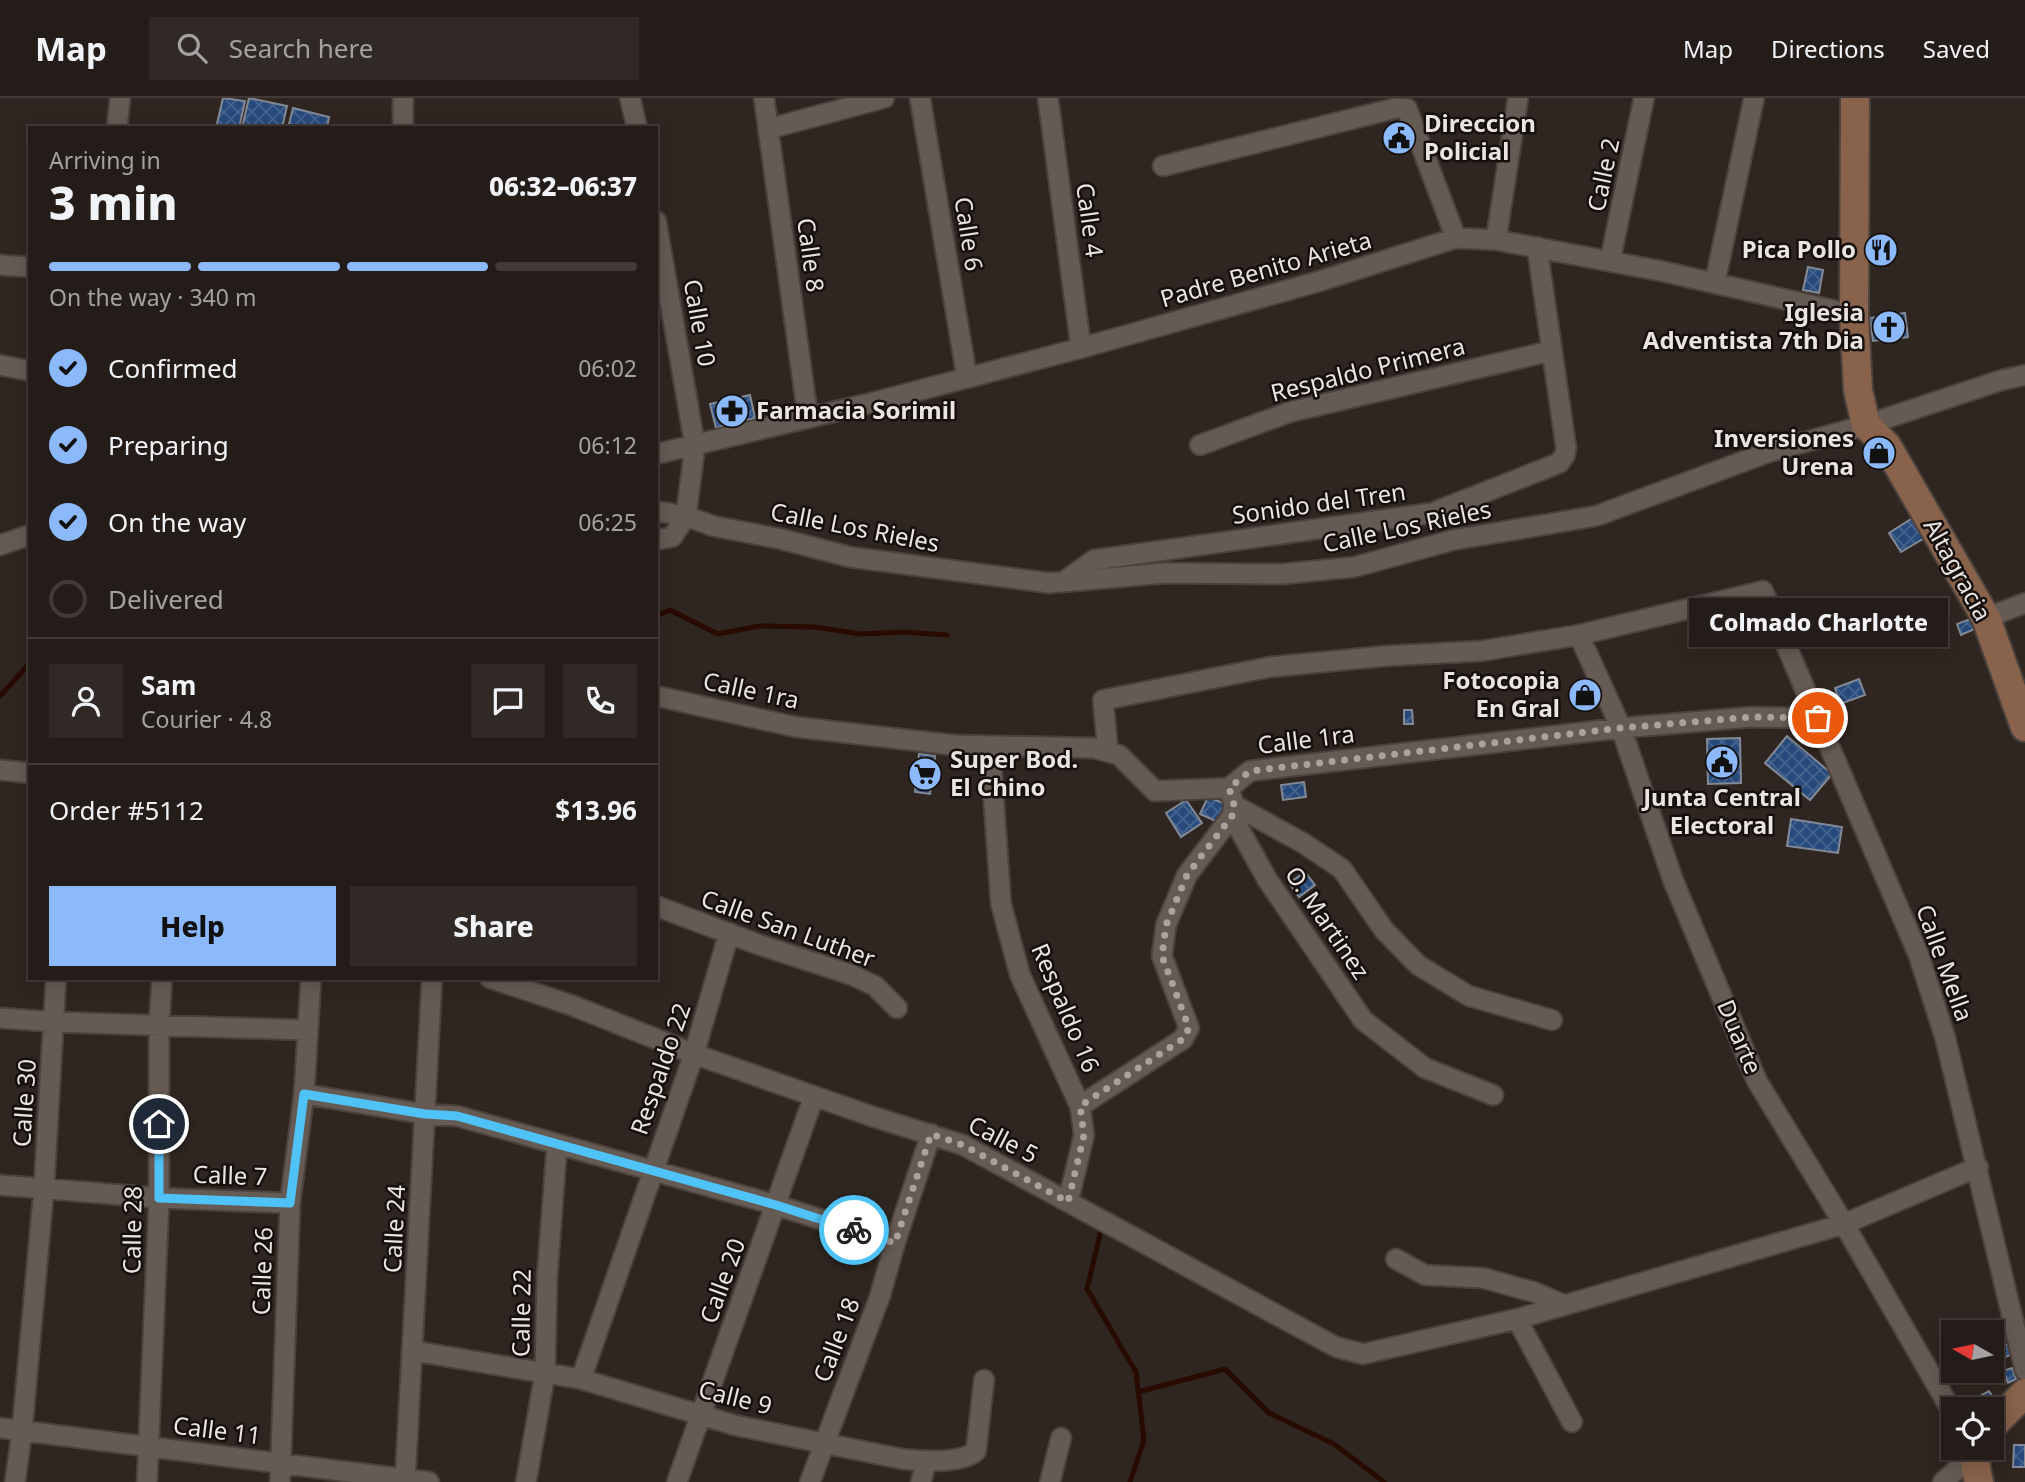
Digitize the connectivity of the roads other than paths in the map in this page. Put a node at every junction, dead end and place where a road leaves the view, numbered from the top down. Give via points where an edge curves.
1 (120, 98) edge
2 (403, 98) edge
3 (631, 98) edge
4 (764, 98) edge
5 (884, 98) edge
6 (920, 98) edge
7 (1048, 98) edge
8 (1518, 98) edge
9 (1644, 98) edge
10 (1754, 98) edge
11 (1855, 98) edge
12 (1407, 104) edge
13 (117, 126) edge
14 (403, 126) edge
15 (637, 126) edge
16 (768, 130) junction
17 (1163, 166) dead end
18 (658, 233) edge
19 (1456, 237) junction
20 (1496, 240) junction
21 (1537, 247) junction
22 (1610, 261) junction
23 (0, 265) edge
24 (28, 267) edge
25 (1715, 282) junction
26 (1854, 315) junction
27 (1081, 348) junction
28 (1551, 351) junction
29 (0, 365) edge
30 (28, 371) edge
31 (2025, 375) edge
32 (967, 378) junction
33 (808, 418) junction
34 (1866, 425) junction
35 (1200, 445) dead end
36 (695, 446) junction
37 (658, 454) edge
38 (658, 511) edge
39 (686, 516) junction
40 (28, 536) edge
41 (658, 540) edge
42 (0, 545) edge
43 (1066, 580) junction
44 (2025, 603) edge
45 (1986, 618) junction
46 (1579, 635) junction
47 (658, 696) edge
48 (1818, 718) junction
49 (2025, 727) edge
50 (1621, 728) junction
51 (989, 747) junction
52 (1108, 752) junction
53 (0, 770) edge
54 (28, 773) edge
55 (1232, 803) junction
56 (658, 907) edge
57 (729, 933) junction
58 (56, 980) edge
59 (162, 980) edge
60 (311, 980) edge
61 (432, 980) edge
62 (496, 980) edge
63 (897, 1008) dead end
64 (0, 1018) edge
65 (1552, 1020) dead end
66 (55, 1023) junction
67 (159, 1026) junction
68 (306, 1030) junction
69 (694, 1054) junction
70 (304, 1094) junction
71 (1493, 1095) dead end
72 (814, 1096) junction
73 (1080, 1106) junction
74 (425, 1114) junction
75 (931, 1134) junction
76 (557, 1145) junction
77 (1978, 1167) junction
78 (652, 1171) junction
79 (0, 1185) edge
80 (44, 1187) junction
81 (159, 1198) junction
82 (1068, 1202) junction
83 (290, 1203) junction
84 (776, 1205) junction
85 (1844, 1224) junction
86 (895, 1243) junction
87 (1396, 1259) dead end
88 (1564, 1305) junction
89 (1517, 1320) junction
90 (414, 1351) junction
91 (2025, 1370) edge
92 (545, 1373) junction
93 (581, 1379) junction
94 (984, 1380) dead end
95 (2025, 1393) edge
96 (1944, 1397) edge
97 (2004, 1414) edge
98 (700, 1416) junction
99 (1572, 1422) dead end
100 (0, 1428) edge
101 (22, 1432) junction
102 (1061, 1438) dead end
103 (823, 1443) junction
104 (150, 1447) junction
105 (1965, 1460) edge
106 (1975, 1460) edge
107 (926, 1462) junction
108 (280, 1473) edge
109 (405, 1480) edge
110 (15, 1482) edge
111 (147, 1482) edge
112 (429, 1482) edge
113 (526, 1482) edge
114 (677, 1482) edge
115 (810, 1482) edge
116 (921, 1482) edge
117 (1050, 1482) edge
118 (1943, 1482) edge
119 (1979, 1482) edge

1 - 13 street
2 - 14 street
3 - 15 street
4 - 16 street, Calle 8
5 - 16 street
6 - 32 street, Calle 6
7 - 27 street, Calle 4
8 - 20 street
9 - 22 street, Calle 2
10 - 25 street
11 - 26 street
12 - 17 street
12 - 19 street
16 - 33 street, Calle 8
18 - 36 street, Calle 10
19 - 20 street, Padre Benito Arieta
19 - 27 street, Padre Benito Arieta via 1320,281
20 - 21 street, Padre Benito Arieta
21 - 22 street, Padre Benito Arieta
21 - 28 street
22 - 25 street, Padre Benito Arieta
23 - 24 street
25 - 26 street, Padre Benito Arieta
26 - 34 street via 1858,390
27 - 32 street, Padre Benito Arieta
28 - 35 street, Respaldo Primera via 1290,412
28 - 43 street, Sonido del Tren via 1566,446 1559,463 1432,513 1094,560
29 - 30 street
31 - 34 street, Calle Los Rieles
32 - 33 street, Padre Benito Arieta
33 - 36 street, Padre Benito Arieta
34 - 43 street, Calle Los Rieles via 1769,452 1597,516 1452,540 1354,567 1282,574 1165,573
34 - 45 street, Altagracia via 1887,446
36 - 37 street, Padre Benito Arieta
36 - 39 street, Calle 10
38 - 39 street, Calle Los Rieles
39 - 41 street via 672,537
39 - 43 street, Calle Los Rieles via 850,557 1050,583
40 - 42 street
44 - 45 street
45 - 49 street, Altagracia
46 - 48 street, Calle Mella via 1763,591
46 - 50 street, Duarte
46 - 52 street via 1481,650 1270,667 1103,700
47 - 51 street, Calle 1ra via 796,727
48 - 50 street, Calle 1ra via 1751,717
48 - 77 street, Calle Mella via 1919,956
50 - 55 street, Calle 1ra via 1250,771
50 - 85 street, Duarte via 1673,880 1757,1081
51 - 52 street, Calle 1ra
51 - 73 street, Respaldo 16 via 1004,916 1020,975
52 - 55 street, Calle 1ra via 1119,755 1155,792
53 - 54 street
55 - 65 street via 1342,869 1384,930 1418,965 1469,996
55 - 71 street, O. Martinez via 1267,879 1363,1020 1425,1069
55 - 73 street via 1187,875 1166,925 1162,956 1189,1028 1183,1039
56 - 57 street, Calle San Luther
57 - 63 street, Calle San Luther via 852,975 875,986
57 - 69 street, Respaldo 22
58 - 66 street, Calle 30
59 - 67 street, Calle 28
60 - 68 street, Calle 26
61 - 74 street, Calle 24
62 - 69 street, Calle 5
64 - 66 street
66 - 67 street
66 - 80 street, Calle 30
67 - 68 street
67 - 81 street, Calle 28
68 - 70 street, Calle 26
69 - 72 street, Calle 5
69 - 78 street, Respaldo 22
70 - 74 street
70 - 83 street, Calle 26
72 - 75 street, Calle 5
72 - 84 street, Calle 20
73 - 82 street, Respaldo 16 via 1084,1135
74 - 76 street via 457,1116
74 - 90 street, Calle 24
75 - 82 street, Calle 5 via 963,1145
75 - 86 street, Calle 18
76 - 78 street
76 - 92 street, Calle 22
77 - 85 street, Calle 5
77 - 91 street, Calle Mella
78 - 84 street
78 - 93 street, Respaldo 22
79 - 80 street, Calle 7
80 - 81 street, Calle 7
80 - 101 street, Calle 30
81 - 83 street, Calle 7
81 - 104 street, Calle 28
82 - 89 street, Calle 5 via 1336,1347 1363,1354
83 - 108 street, Calle 26
84 - 86 street
84 - 98 street, Calle 20
85 - 88 street, Calle 5
85 - 96 street, Duarte
86 - 103 street, Calle 18 via 880,1296
87 - 88 street via 1424,1275 1483,1278
88 - 89 street, Calle 5
89 - 99 street
90 - 92 street, Calle 9
90 - 109 street, Calle 24
92 - 93 street, Calle 9
92 - 113 street, Calle 22
93 - 98 street, Calle 9
94 - 107 street, Calle 9 via 976,1451
95 - 97 street
98 - 103 street, Calle 9
98 - 114 street, Calle 20
100 - 101 street, Calle 11
101 - 104 street, Calle 11
101 - 110 street, Calle 30
102 - 117 street
103 - 107 street, Calle 9
103 - 115 street, Calle 18
104 - 108 street, Calle 11
104 - 111 street, Calle 28
105 - 118 street
106 - 119 street
107 - 116 street
108 - 109 street, Calle 11
109 - 112 street, Calle 11

